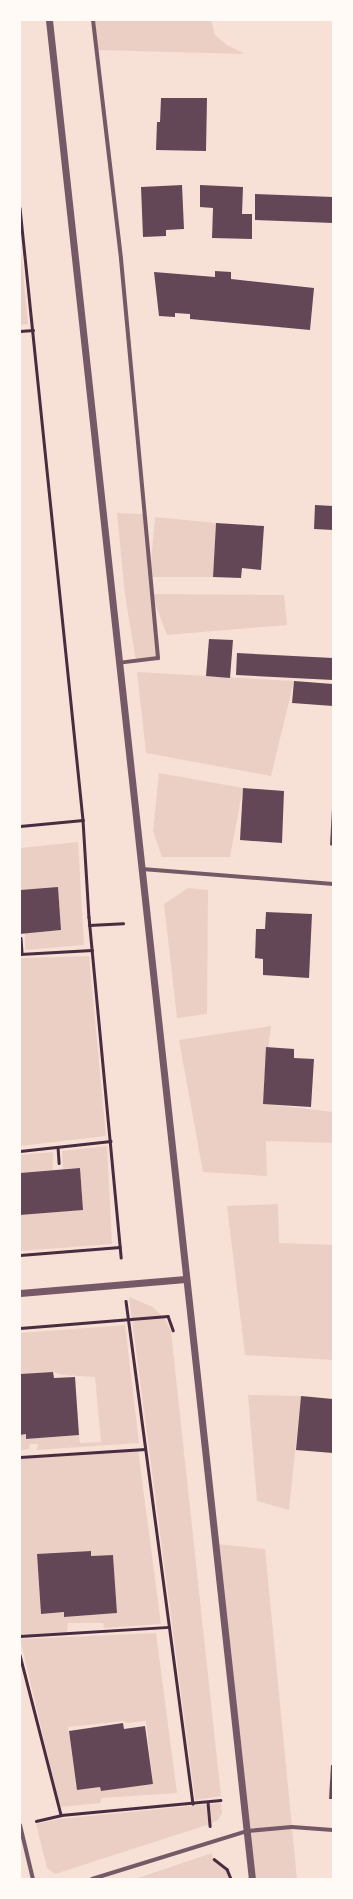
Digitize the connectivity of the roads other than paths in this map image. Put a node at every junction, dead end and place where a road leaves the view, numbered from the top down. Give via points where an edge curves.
1 (49, 20) edge
2 (93, 20) edge
3 (120, 663) junction
4 (142, 869) junction
5 (333, 884) edge
6 (185, 1279) junction
7 (20, 1293) edge
8 (20, 1825) edge
9 (333, 1830) edge
10 (247, 1831) junction
11 (33, 1879) edge
12 (92, 1879) edge
13 (252, 1879) edge

1 - 3 street
2 - 3 street via 121,259 158,658
3 - 4 street
4 - 5 street
4 - 6 street
6 - 7 street
6 - 10 street
8 - 11 street
9 - 10 street via 292,1827
10 - 12 street
10 - 13 street

